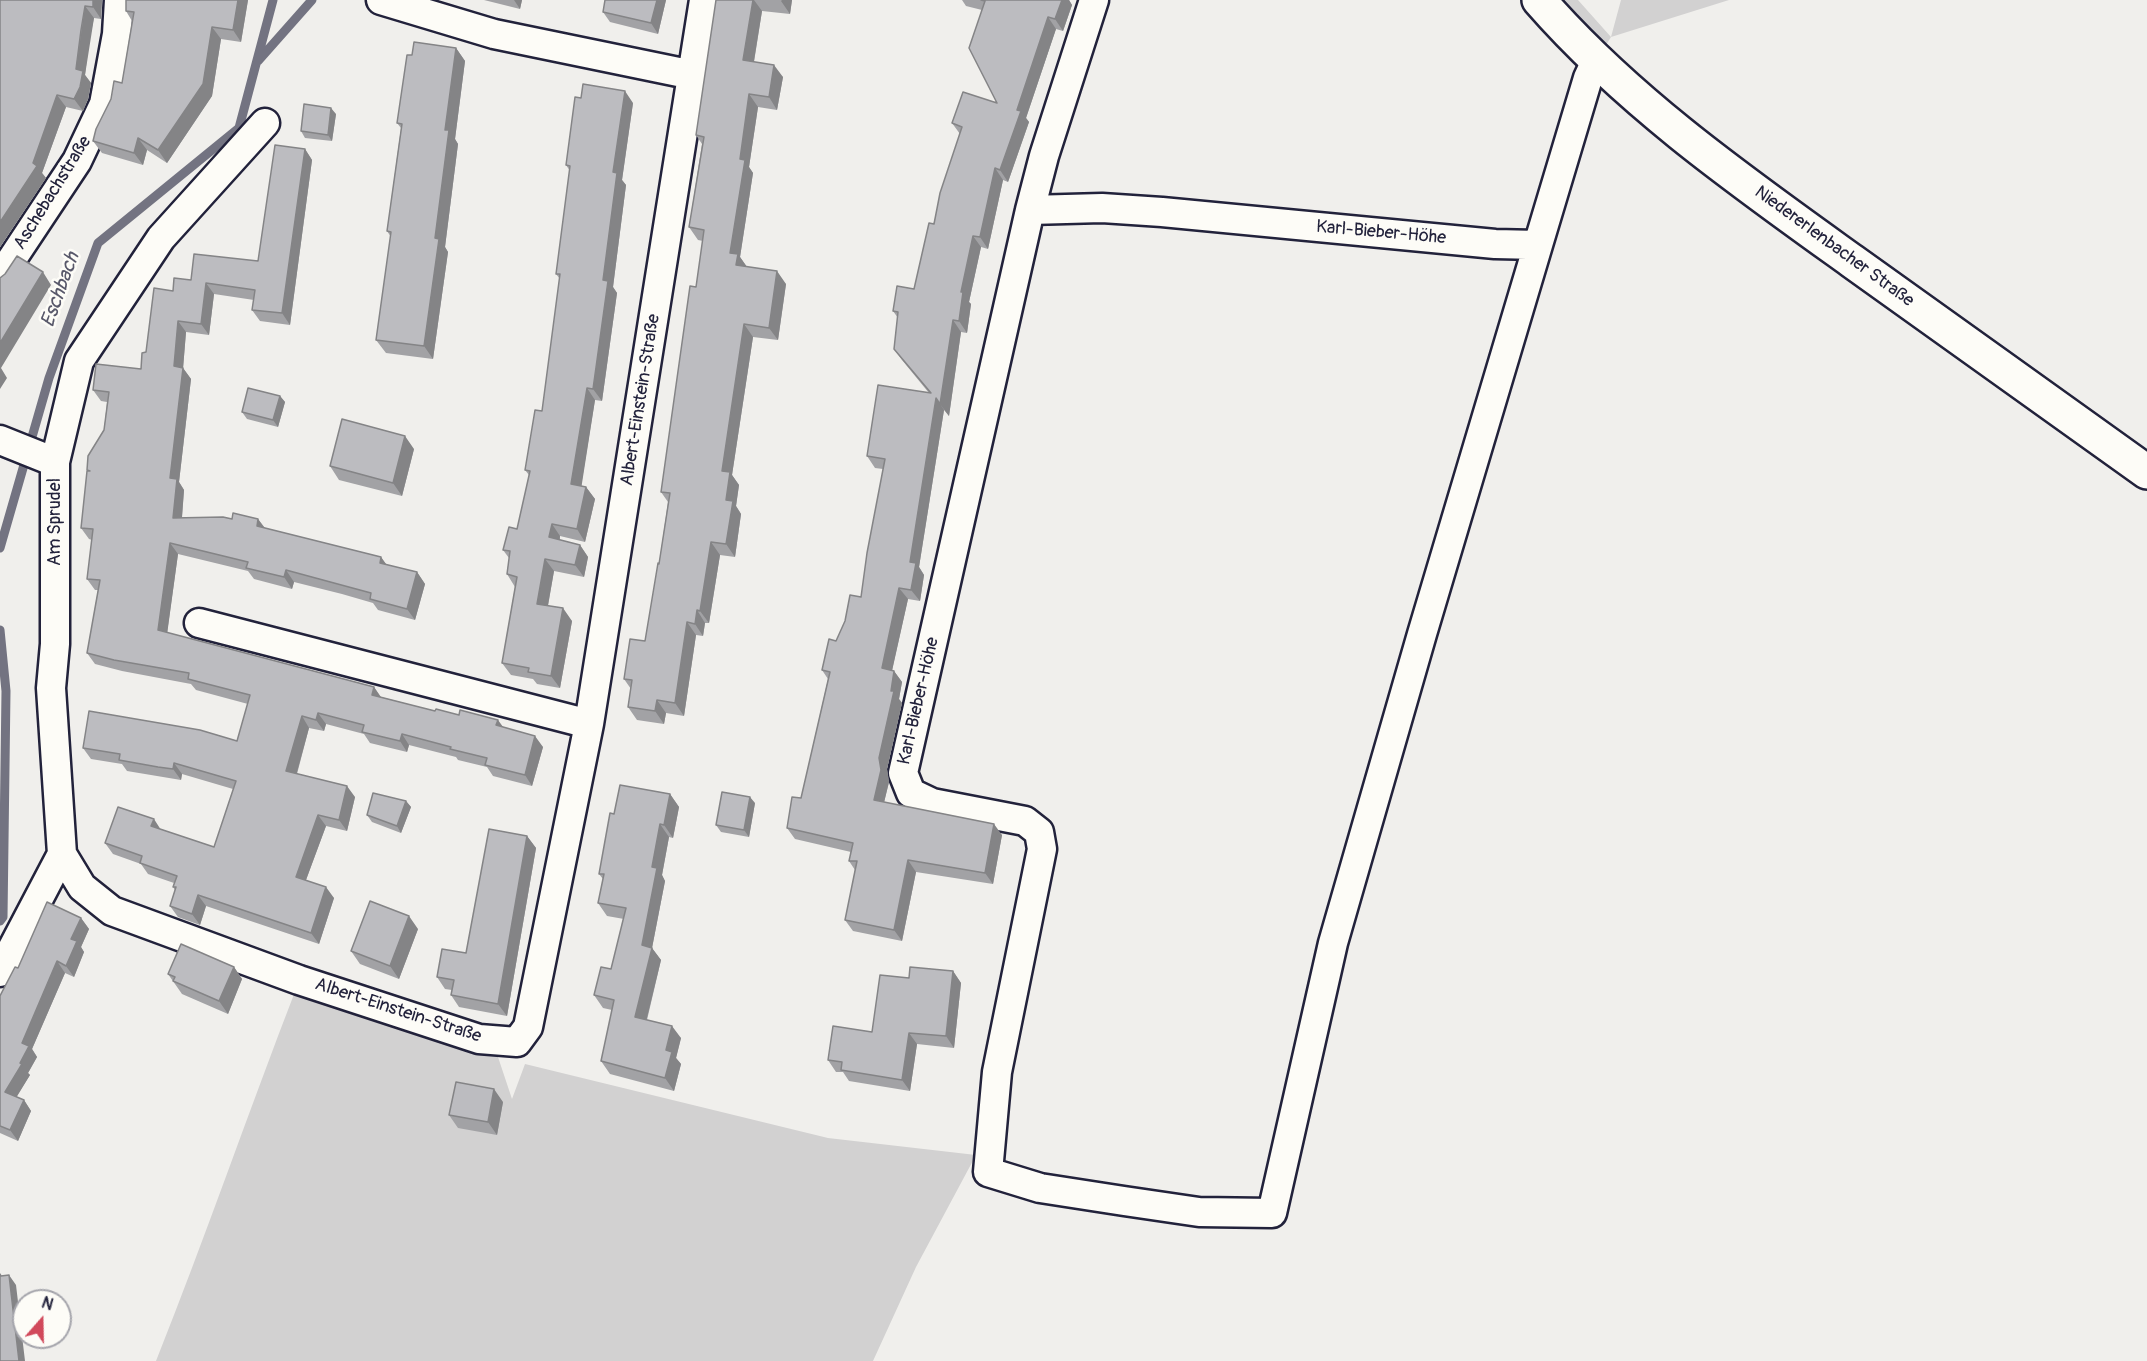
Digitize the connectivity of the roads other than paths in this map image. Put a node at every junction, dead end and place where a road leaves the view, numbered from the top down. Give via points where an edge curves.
1 (119, 0) edge
2 (381, 0) edge
3 (704, 0) edge
4 (1094, 0) edge
5 (1539, 0) edge
6 (1596, 61) junction
7 (693, 75) junction
8 (265, 123) dead end
9 (1030, 210) junction
10 (1538, 245) junction
11 (0, 277) edge
12 (0, 440) edge
13 (55, 462) junction
14 (2147, 472) edge
15 (199, 623) dead end
16 (589, 724) junction
17 (62, 854) junction
18 (0, 972) edge

1 - 11 street, Aschebachstraße via 104,104 77,161
2 - 7 street via 495,34
3 - 7 street, Albert-Einstein-Straße
4 - 9 street, Karl-Bieber-Höhe
5 - 6 street, Niedererlenbacher Straße
6 - 10 street
6 - 14 street, Niedererlenbacher Straße via 1772,204
7 - 16 street, Albert-Einstein-Straße
8 - 13 street, Am Sprudel via 161,238 79,361
9 - 10 street, Karl-Bieber-Höhe via 1102,208 1162,212
9 - 10 street, Karl-Bieber-Höhe via 903,773 911,793 932,803 1025,821 1039,832 1042,849 997,1072 988,1172 1040,1188 1199,1212 1272,1213 1339,922
12 - 13 street
13 - 17 street, Am Sprudel via 55,644 51,688
15 - 16 street
16 - 17 street, Albert-Einstein-Straße via 528,1027 517,1042 479,1039 300,980 112,911 82,887
17 - 18 street

